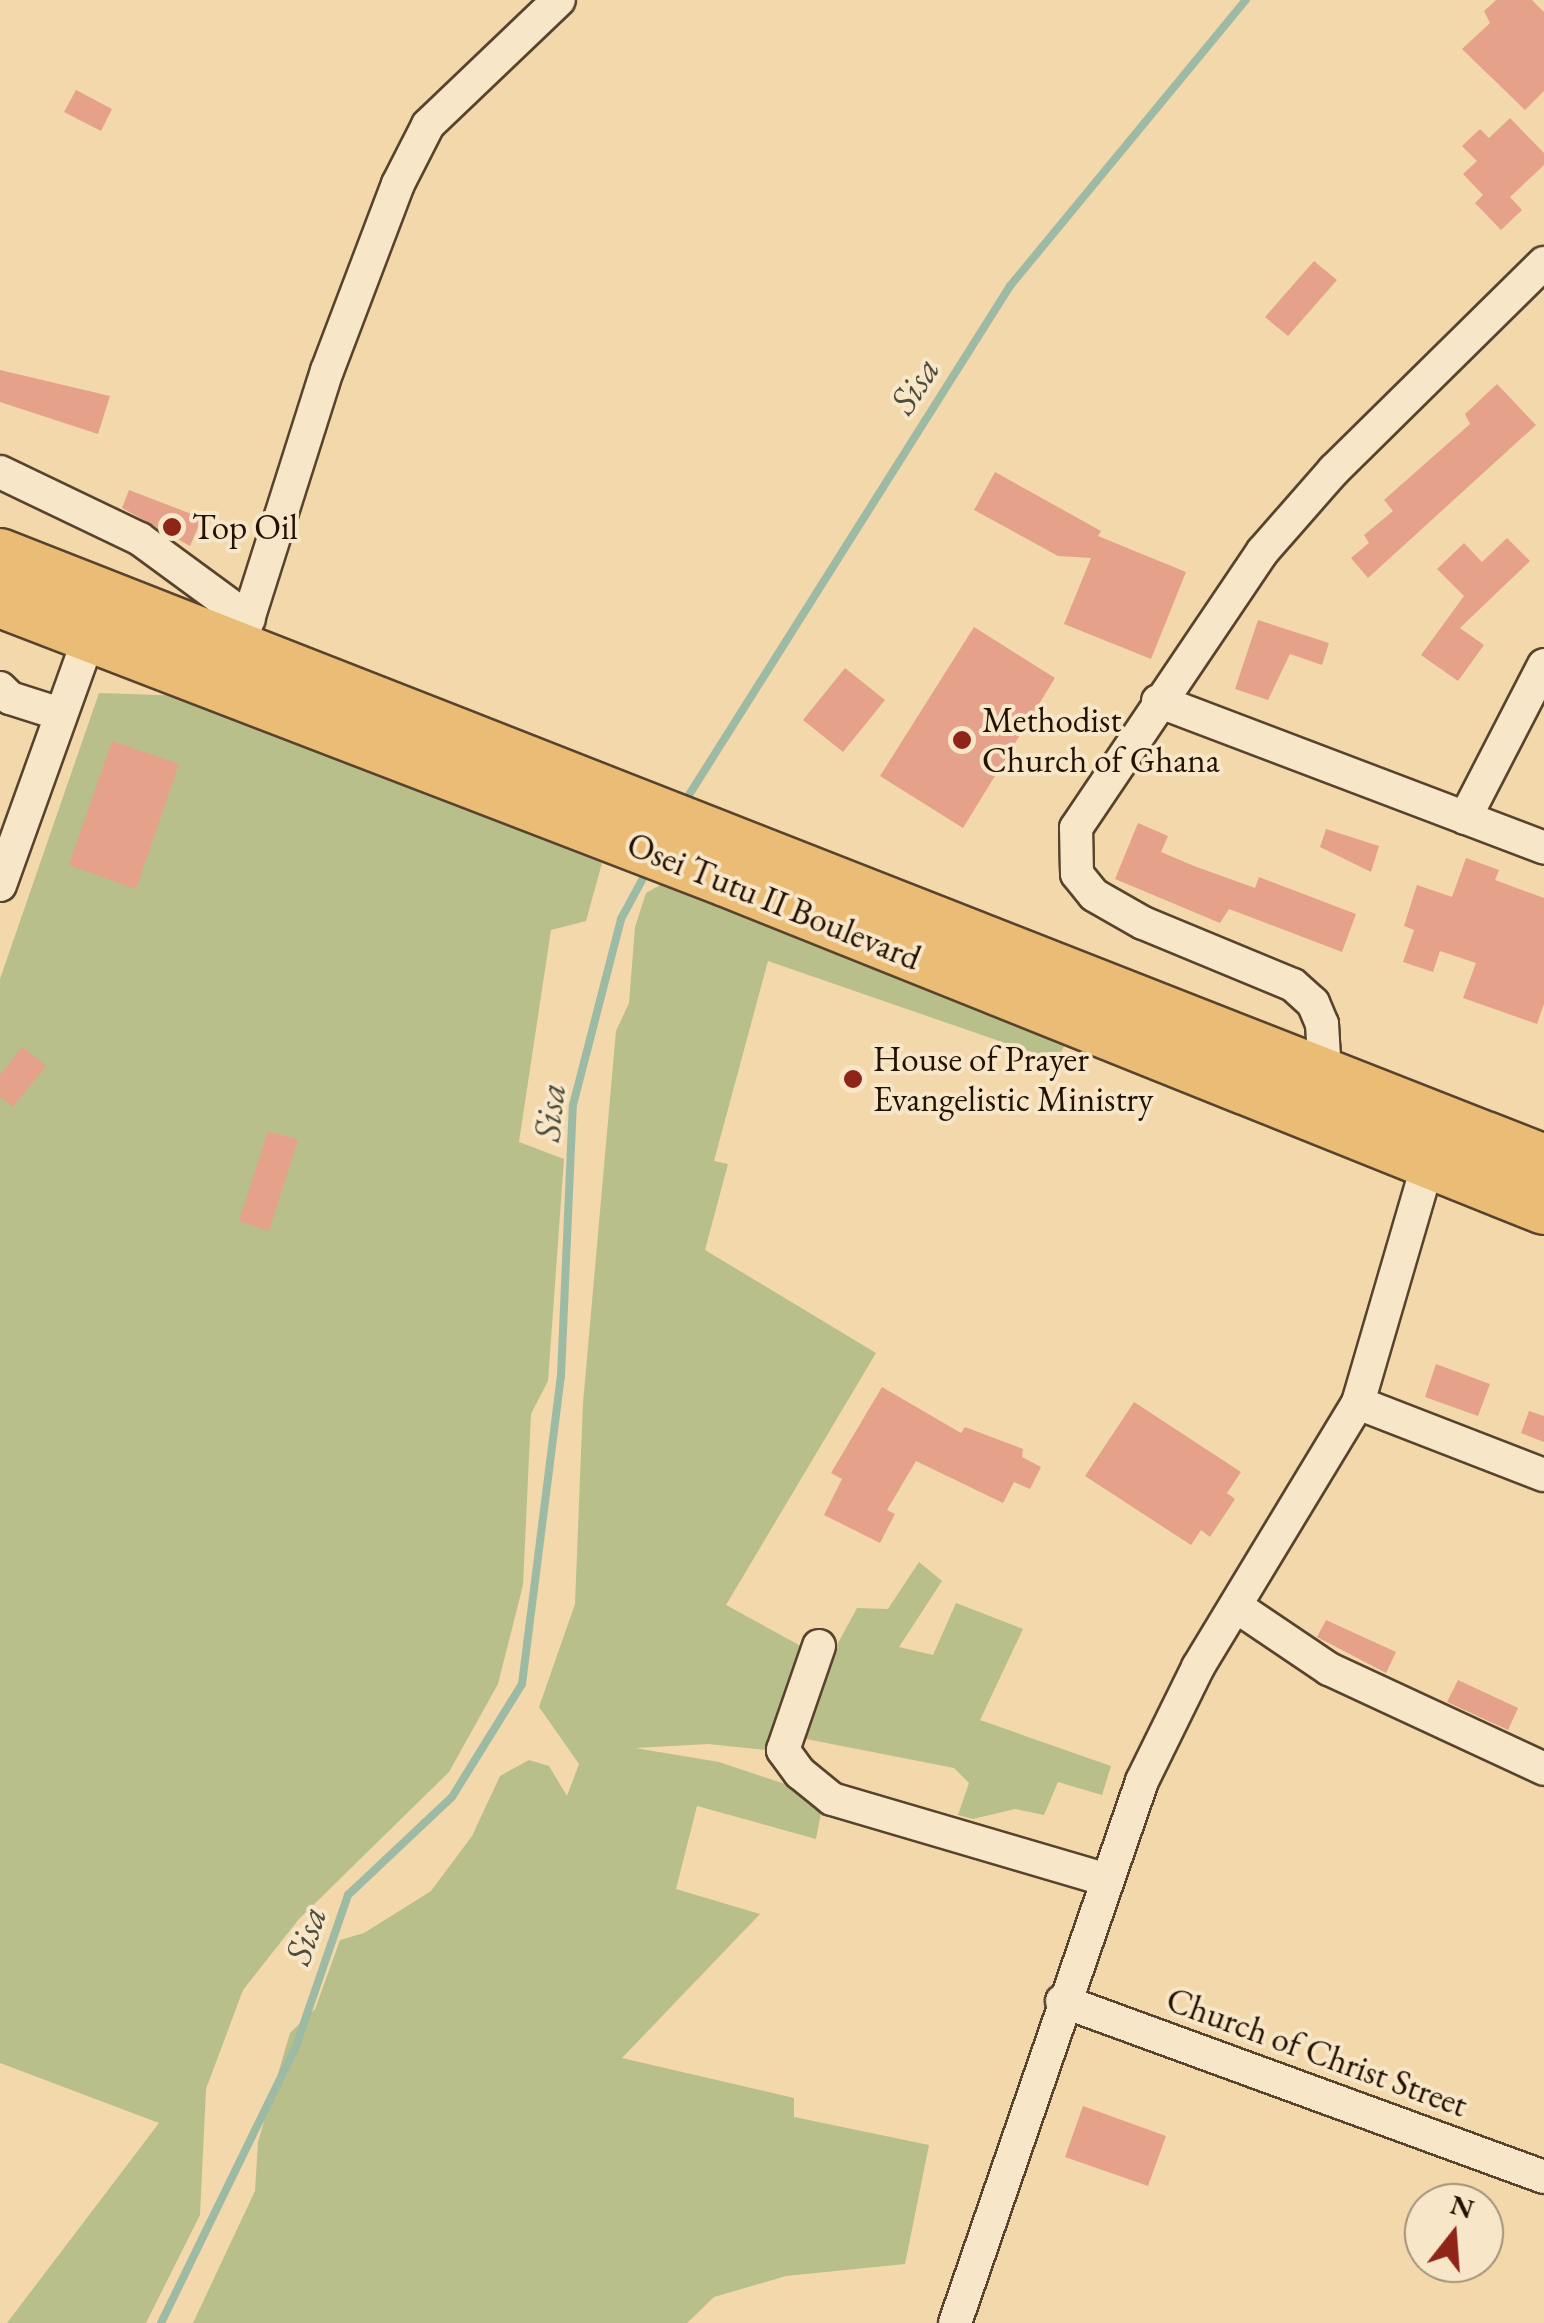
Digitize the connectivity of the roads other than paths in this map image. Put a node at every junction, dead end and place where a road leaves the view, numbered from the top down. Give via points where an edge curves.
1 (559, 0) edge
2 (1544, 263) edge
3 (0, 472) edge
4 (0, 554) edge
5 (0, 602) edge
6 (96, 616) junction
7 (244, 635) junction
8 (1544, 666) edge
9 (0, 688) edge
10 (1158, 701) junction
11 (60, 714) junction
12 (584, 804) junction
13 (1464, 818) junction
14 (1544, 848) edge
15 (736, 864) junction
16 (0, 885) edge
17 (1326, 1074) junction
18 (1435, 1142) junction
19 (1544, 1160) edge
20 (1544, 1209) edge
21 (1358, 1403) junction
22 (1544, 1475) edge
23 (1236, 1607) junction
24 (819, 1646) dead end
25 (1544, 1770) edge
26 (1104, 1880) junction
27 (1062, 2002) junction
28 (1544, 2177) edge
29 (955, 2323) edge

1 - 7 street via 428,125 406,169 327,371
2 - 10 street via 1334,470 1263,552
3 - 7 street via 140,539
4 - 6 highway, Osei Tutu II Boulevard
5 - 6 highway, Osei Tutu II Boulevard
6 - 7 highway, Osei Tutu II Boulevard
6 - 11 street
6 - 12 highway, Osei Tutu II Boulevard
7 - 12 highway, Osei Tutu II Boulevard
8 - 13 street
9 - 11 street via 10,698
10 - 13 street
10 - 17 street via 1076,828 1077,874 1094,895 1143,923 1293,986 1313,1003 1322,1024
11 - 16 street
12 - 15 highway, Osei Tutu II Boulevard
13 - 14 street
15 - 17 highway, Osei Tutu II Boulevard
15 - 18 highway, Osei Tutu II Boulevard
17 - 18 highway, Osei Tutu II Boulevard
18 - 19 highway, Osei Tutu II Boulevard
18 - 20 highway, Osei Tutu II Boulevard
18 - 21 street
21 - 22 street
21 - 23 street
23 - 25 street via 1329,1669
23 - 26 street via 1164,1732
24 - 26 street via 783,1750 800,1773 832,1798
26 - 27 street
27 - 28 street, Church of Christ Street
27 - 29 street

